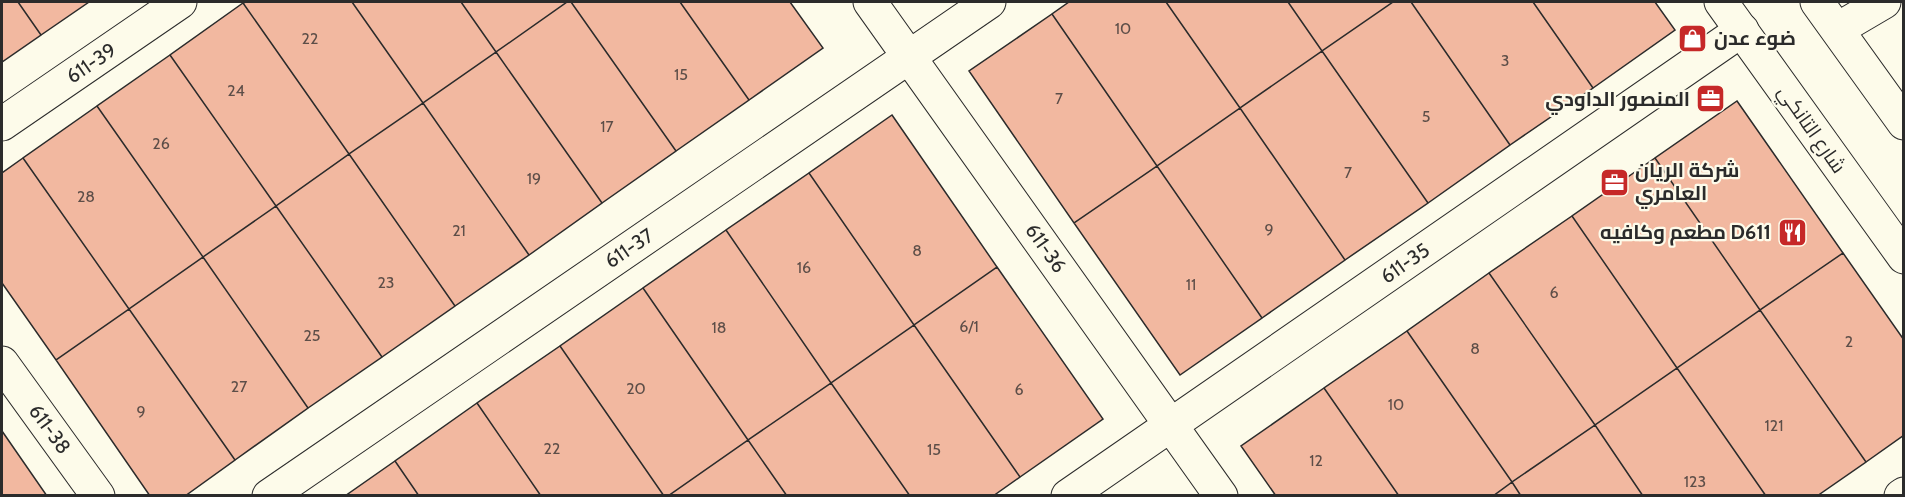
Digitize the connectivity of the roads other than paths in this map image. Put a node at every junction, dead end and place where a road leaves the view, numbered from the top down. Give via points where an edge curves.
1 (180, 2) edge
2 (870, 2) edge
3 (989, 2) edge
4 (1721, 2) edge
5 (1817, 2) edge
6 (1884, 2) edge
7 (1838, 29) junction
8 (1742, 30) junction
9 (909, 56) junction
10 (1904, 123) edge
11 (2, 124) edge
12 (1904, 257) edge
13 (2, 363) edge
14 (1171, 424) junction
15 (98, 495) edge
16 (269, 495) edge
17 (1068, 495) edge
18 (1221, 495) edge

1 - 11 street, 611-39
2 - 9 street, 611-36
3 - 9 street, 611-37
4 - 8 street, شارع التانكي
5 - 7 street
6 - 7 street
7 - 10 street
8 - 12 street, شارع التانكي
8 - 14 street, 611-35
9 - 14 street, 611-36
9 - 16 street, 611-37
13 - 15 street, 611-38
14 - 17 street, 611-35
14 - 18 street, 611-36

